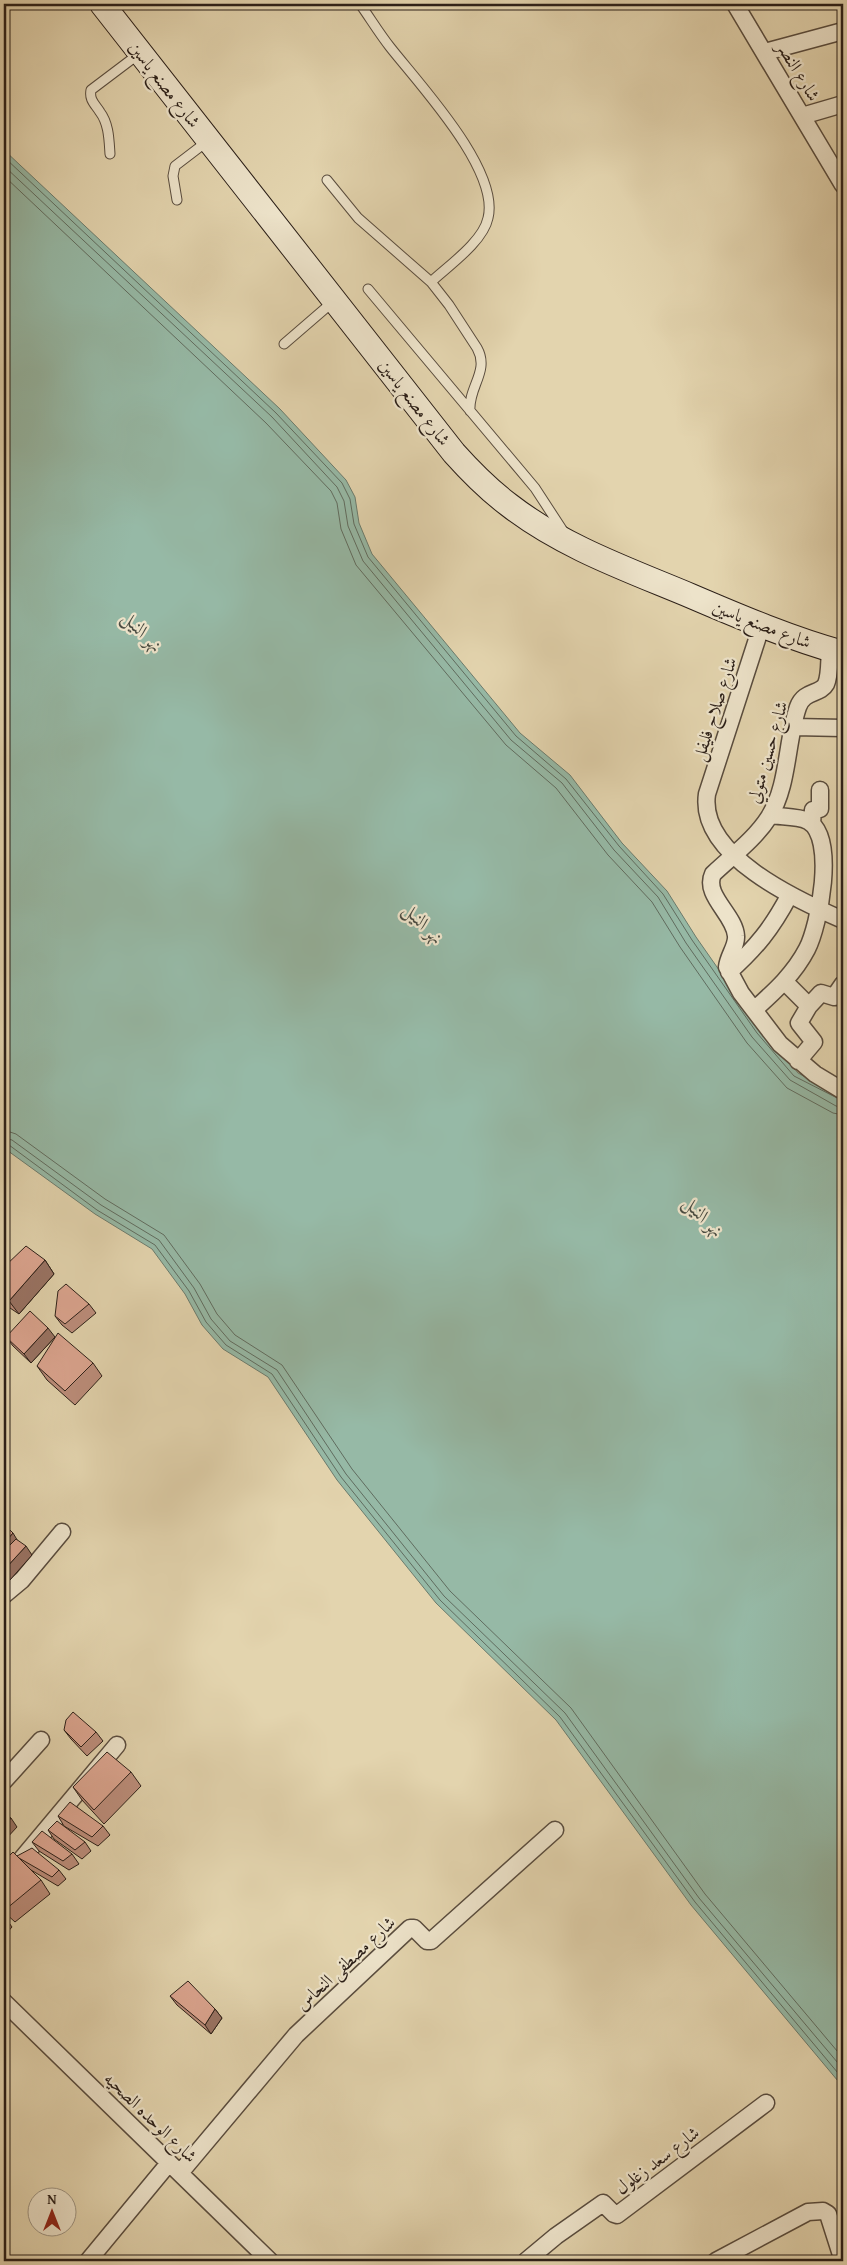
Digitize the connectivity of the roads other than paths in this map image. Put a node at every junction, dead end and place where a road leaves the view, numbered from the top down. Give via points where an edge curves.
1 (102, 4) edge
2 (360, 4) edge
3 (737, 4) edge
4 (843, 31) edge
5 (140, 52) junction
6 (765, 52) junction
7 (843, 104) edge
8 (802, 116) junction
9 (209, 140) junction
10 (110, 154) dead end
11 (841, 178) edge
12 (327, 180) dead end
13 (177, 200) dead end
14 (430, 282) junction
15 (368, 289) dead end
16 (335, 300) junction
17 (284, 344) dead end
18 (470, 411) junction
19 (572, 545) junction
20 (762, 624) junction
21 (836, 651) edge
22 (794, 727) junction
23 (843, 728) edge
24 (820, 790) dead end
25 (770, 816) junction
26 (812, 824) junction
27 (734, 854) junction
28 (788, 896) junction
29 (820, 910) junction
30 (843, 920) edge
31 (729, 972) junction
32 (785, 982) junction
33 (843, 984) edge
34 (809, 1006) junction
35 (754, 1010) junction
36 (798, 1061) junction
37 (843, 1090) edge
38 (62, 1532) dead end
39 (4, 1595) edge
40 (41, 1740) dead end
41 (117, 1745) dead end
42 (4, 1781) edge
43 (555, 1830) dead end
44 (4, 1880) edge
45 (4, 2002) edge
46 (766, 2103) dead end
47 (175, 2168) junction
48 (88, 2261) edge
49 (270, 2261) edge
50 (526, 2261) edge
51 (716, 2261) edge
52 (843, 2261) edge

1 - 5 main road, شارع مصنع ياسين
2 - 14 lane via 452,126 487,189 490,209 480,236
3 - 6 street, شارع النصر
4 - 6 street
5 - 9 main road, شارع مصنع ياسين
5 - 10 lane via 92,90 92,100 107,128
6 - 8 street, شارع النصر
7 - 8 street
8 - 11 street, شارع النصر
9 - 13 lane via 174,169
9 - 16 main road, شارع مصنع ياسين
12 - 14 lane via 358,218
14 - 18 lane via 480,354 482,370 470,395
15 - 18 lane
16 - 17 lane
16 - 19 main road, شارع مصنع ياسين via 454,453 480,480 508,505
18 - 19 lane via 534,488
19 - 20 main road, شارع مصنع ياسين
20 - 21 main road, شارع مصنع ياسين
20 - 27 street, شارع صلاح فليفل via 705,806 713,830
21 - 22 street, شارع حسين متولي via 826,684 801,701
22 - 23 street
22 - 25 street, شارع حسين متولي via 779,794
24 - 26 street via 820,809 813,810
25 - 26 street via 805,820
25 - 27 street, شارع حسين متولي
26 - 29 street via 822,852
27 - 28 street via 762,879
27 - 31 street, شارع حسين متولي via 713,874 711,886 736,933 728,961
28 - 29 street
28 - 31 street via 770,930 754,950
29 - 30 street
29 - 32 street via 807,948
31 - 35 street
32 - 34 street
32 - 35 street
33 - 34 street via 834,997 819,994
34 - 36 street via 799,1023 814,1042
35 - 36 street via 764,1026
36 - 37 street
38 - 39 street via 22,1580
40 - 42 street
41 - 44 street
43 - 47 street, شارع مصطفى النحاس via 431,1942 410,1928 296,2035
45 - 47 street, شارع الوحده الصحيه
46 - 50 street, شارع سعد زغلول via 618,2215 605,2203 602,2204
47 - 48 street
47 - 49 street, شارع الوحده الصحيه
51 - 52 street via 808,2212 822,2211 828,2214

